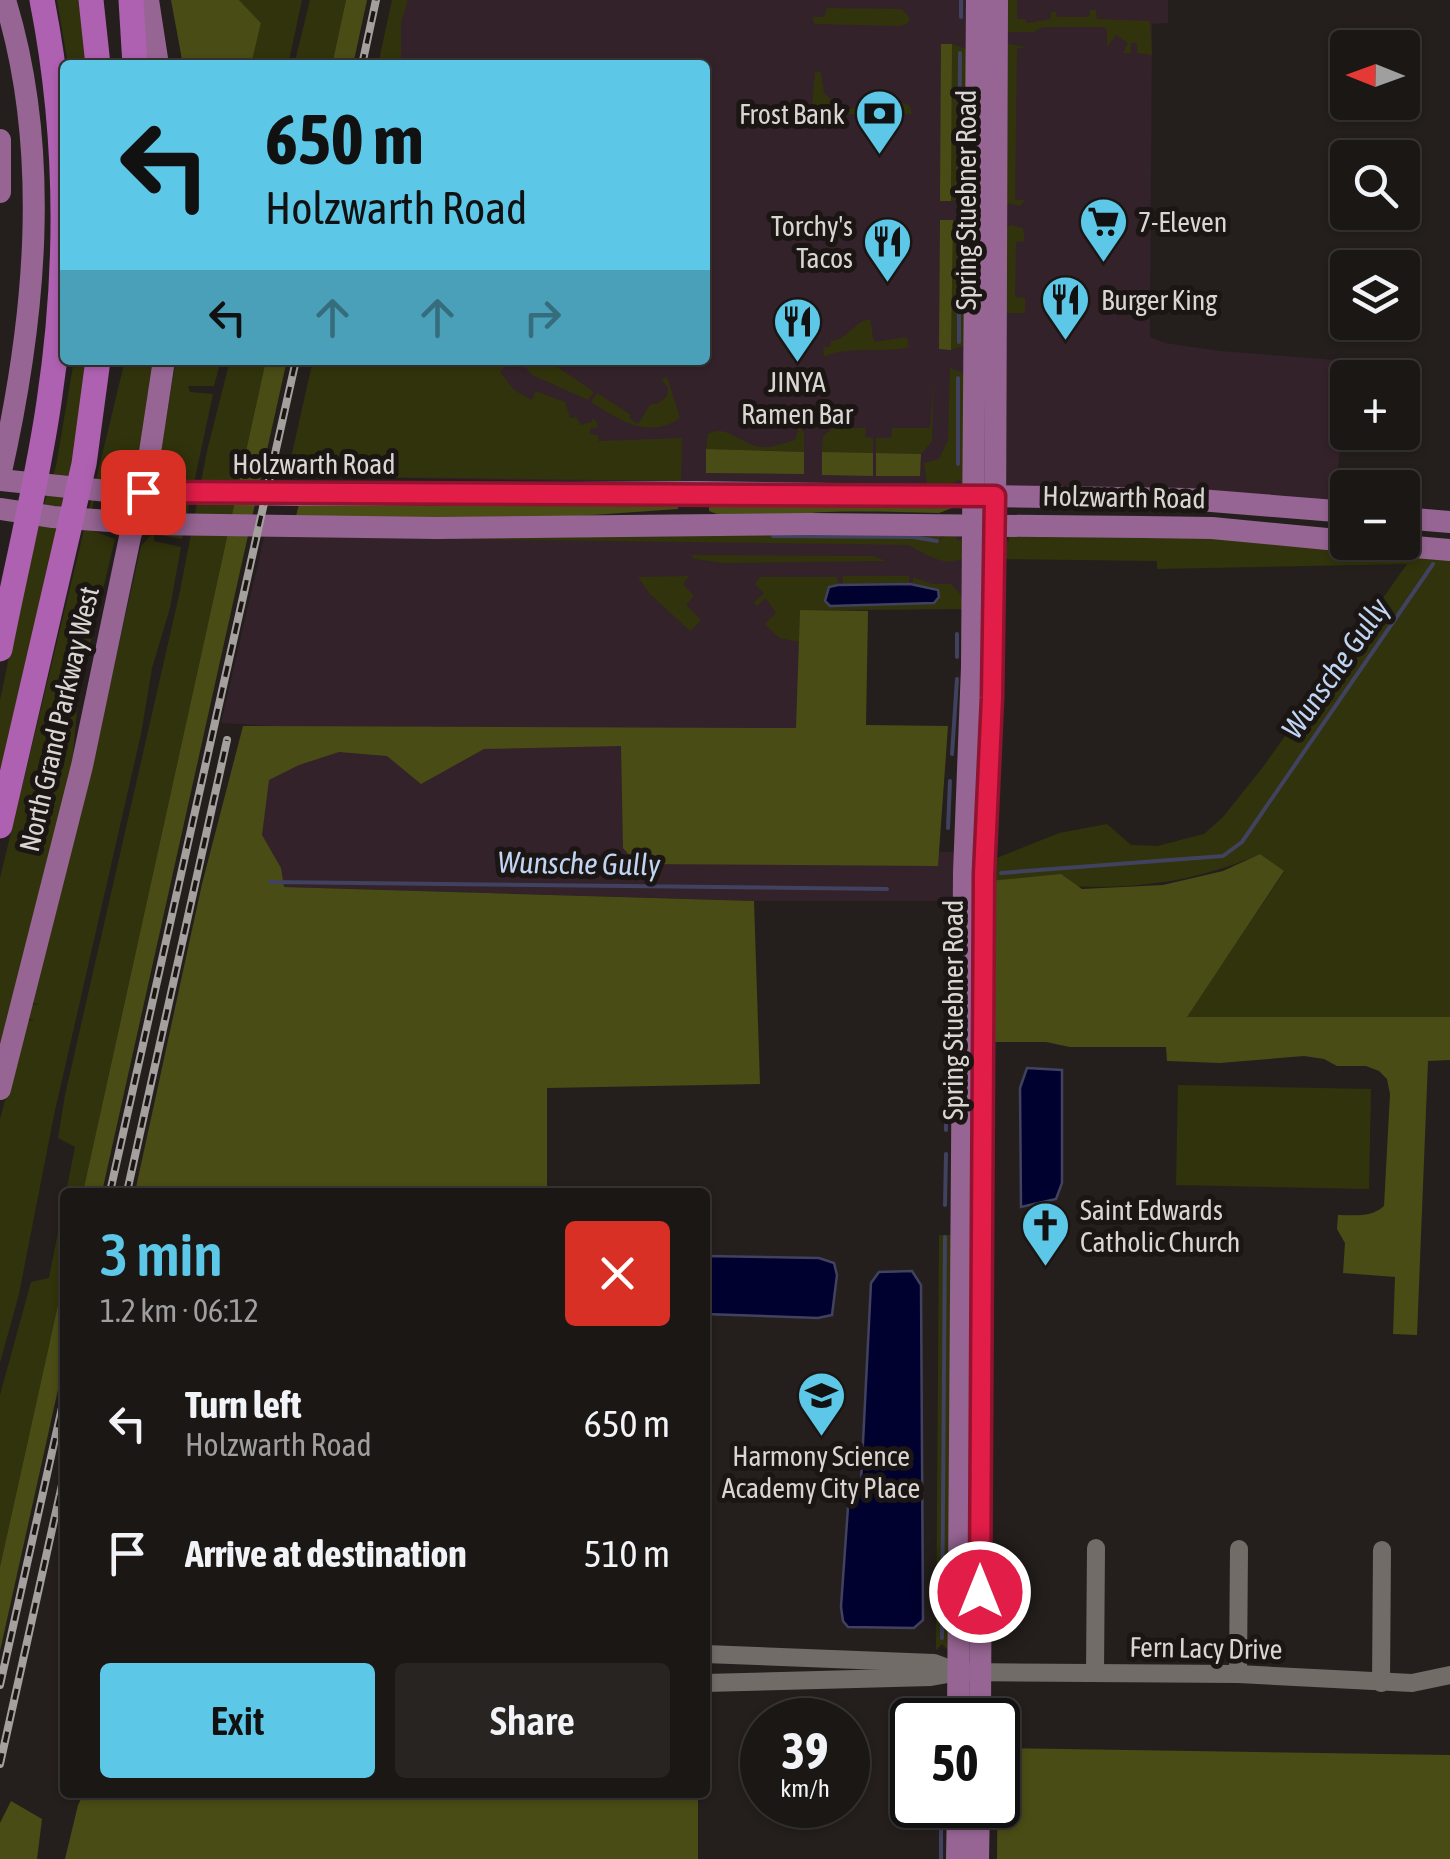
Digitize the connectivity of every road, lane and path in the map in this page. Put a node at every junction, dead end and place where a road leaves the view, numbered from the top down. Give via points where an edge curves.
1 (5, 0) edge
2 (42, 0) edge
3 (91, 0) edge
4 (131, 0) edge
5 (148, 0) edge
6 (976, 0) edge
7 (997, 0) edge
8 (97, 60) edge
9 (134, 60) edge
10 (157, 60) edge
11 (60, 132) edge
12 (0, 140) edge
13 (0, 192) edge
14 (60, 288) edge
15 (97, 365) edge
16 (112, 365) edge
17 (164, 365) edge
18 (84, 464) junction
19 (5, 480) edge
20 (151, 492) junction
21 (984, 496) junction
22 (1305, 508) junction
23 (5, 510) edge
24 (1330, 510) edge
25 (1420, 520) edge
26 (132, 522) junction
27 (1450, 522) edge
28 (984, 526) junction
29 (1301, 537) junction
30 (1330, 540) edge
31 (1420, 547) edge
32 (1450, 550) edge
33 (0, 650) edge
34 (0, 826) edge
35 (0, 1089) edge
36 (1096, 1548) dead end
37 (1239, 1549) dead end
38 (1382, 1550) dead end
39 (710, 1654) edge
40 (970, 1672) junction
41 (1095, 1673) junction
42 (1238, 1674) junction
43 (1450, 1675) edge
44 (710, 1683) edge
45 (1381, 1683) junction
46 (964, 1698) edge
47 (975, 1698) edge
48 (958, 1828) edge
49 (979, 1828) edge
50 (958, 1859) edge
51 (978, 1859) edge

1 - 19 main road via 28,116 34,236
2 - 11 highway
3 - 8 highway
4 - 9 highway
5 - 10 main road
6 - 21 main road, Spring Stuebner Road
7 - 21 main road, Spring Stuebner Road
12 - 13 main road
14 - 33 highway via 49,403
15 - 18 highway, North Grand Parkway West
16 - 18 highway
17 - 20 main road, North Grand Parkway West
18 - 34 highway, North Grand Parkway West
19 - 20 main road, Holzwarth Road
20 - 21 main road, Holzwarth Road
20 - 26 main road, North Grand Parkway West
21 - 22 main road, Holzwarth Road
21 - 28 main road, Spring Stuebner Road
22 - 24 main road, Holzwarth Road
22 - 29 main road
23 - 26 main road, Holzwarth Road
25 - 27 main road
26 - 28 main road, Holzwarth Road
26 - 35 main road, North Grand Parkway West via 82,766
28 - 29 main road, Holzwarth Road via 1212,528
28 - 40 main road, Spring Stuebner Road via 992,698 973,1048
29 - 30 main road, Holzwarth Road
31 - 32 main road
36 - 41 street
37 - 42 street
38 - 45 street
39 - 40 street via 934,1663
40 - 41 street, Fern Lacy Drive
40 - 44 street
40 - 46 main road, Spring Stuebner Road
40 - 47 main road, Spring Stuebner Road
41 - 42 street, Fern Lacy Drive
42 - 45 street, Fern Lacy Drive
43 - 45 street, Fern Lacy Drive
48 - 50 main road
49 - 51 main road

